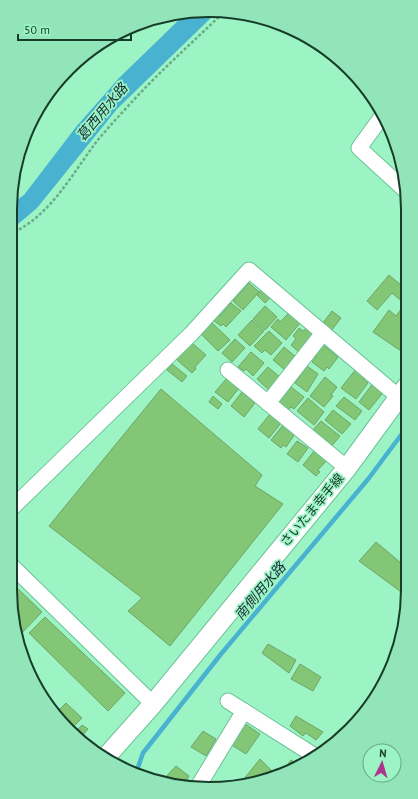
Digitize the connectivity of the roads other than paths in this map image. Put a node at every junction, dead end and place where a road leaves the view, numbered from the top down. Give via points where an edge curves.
1 (379, 120) edge
2 (399, 185) edge
3 (323, 333) junction
4 (228, 370) dead end
5 (401, 393) edge
6 (401, 399) edge
7 (268, 403) junction
8 (347, 468) junction
9 (17, 503) edge
10 (17, 571) edge
11 (228, 701) dead end
12 (153, 704) junction
13 (244, 711) junction
14 (310, 753) edge
15 (109, 754) edge
16 (201, 782) edge

1 - 2 street via 358,148
3 - 5 street
3 - 7 street
3 - 9 street via 248,270 191,334
4 - 7 street
6 - 8 main road, さいたま幸手線
7 - 8 street
8 - 12 main road, さいたま幸手線
10 - 12 street
11 - 13 street
12 - 15 main road, さいたま幸手線
13 - 14 street
13 - 16 street

